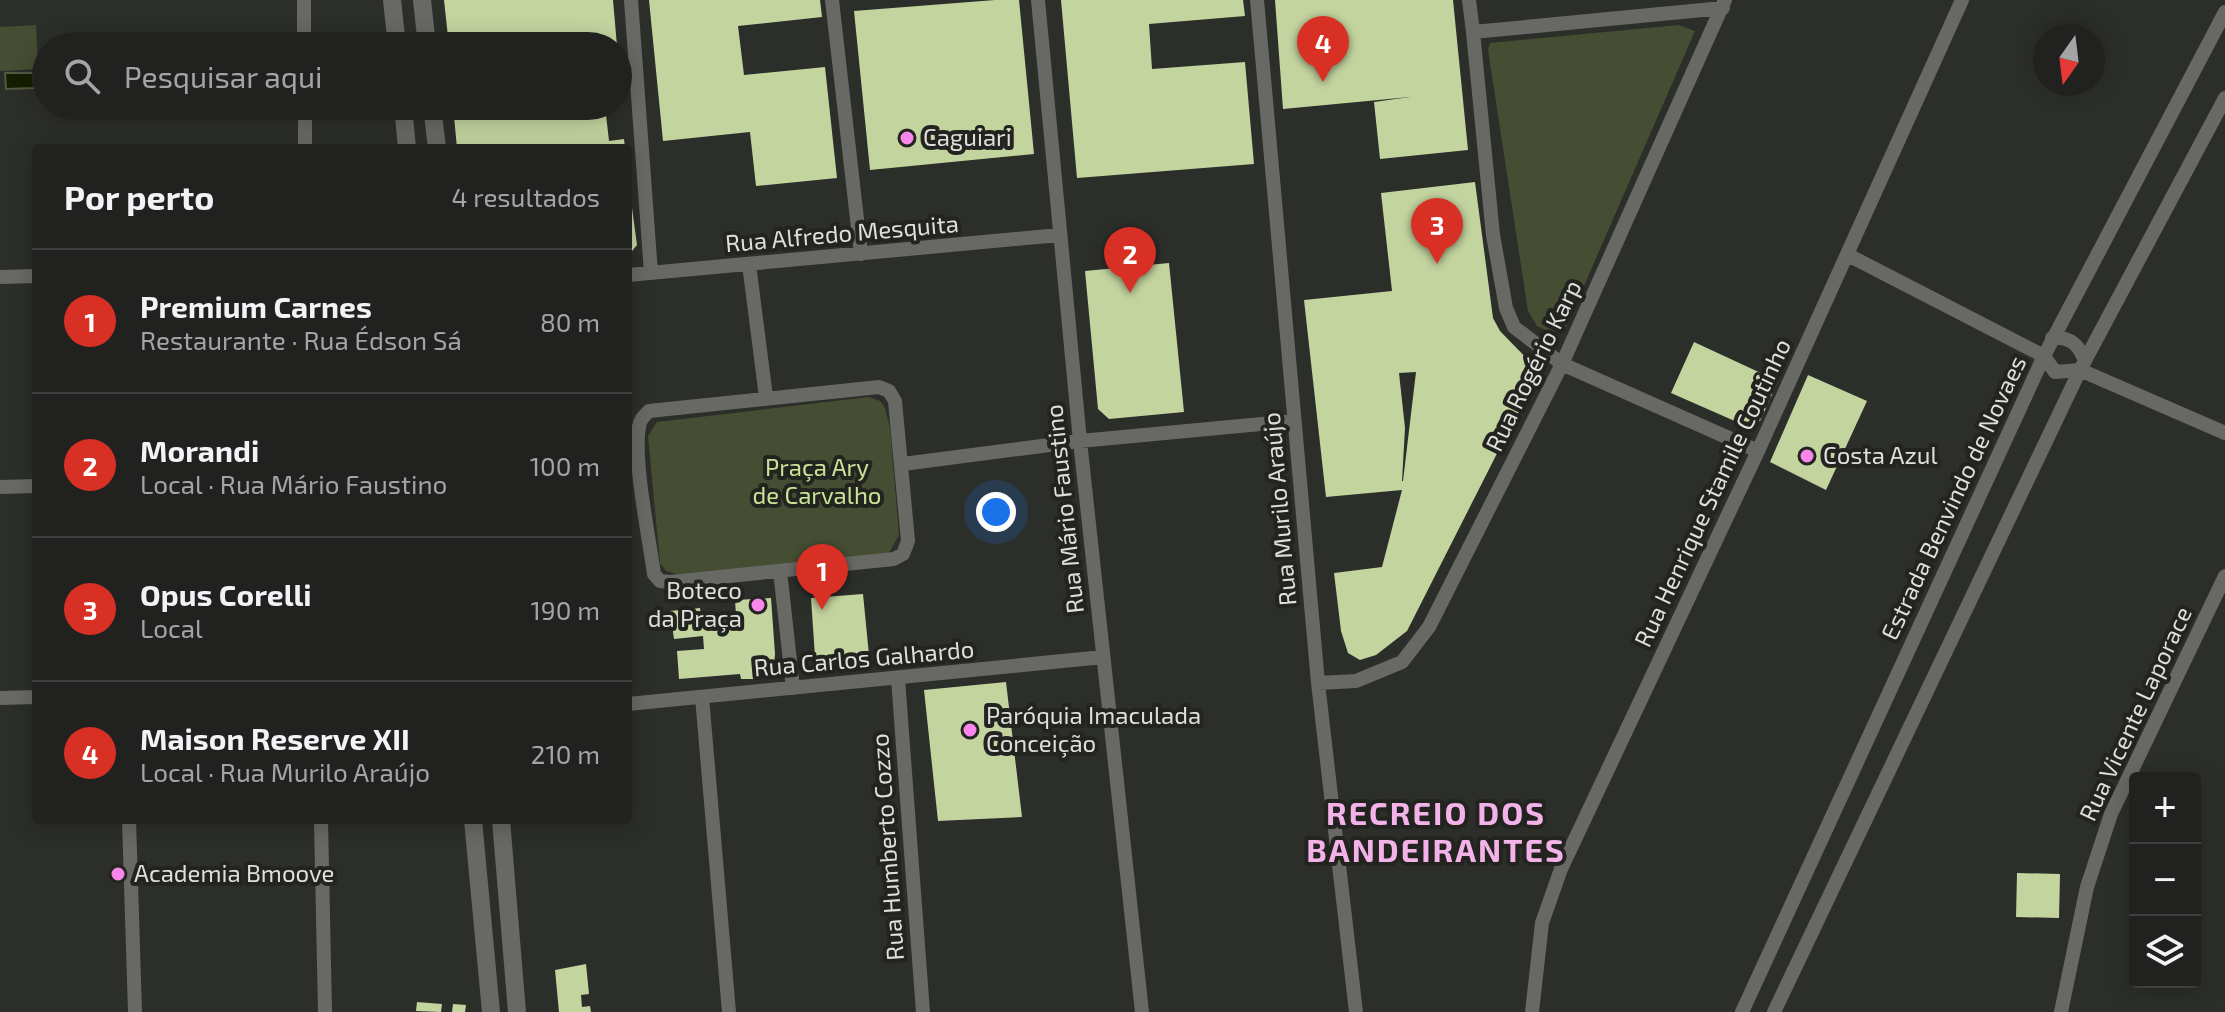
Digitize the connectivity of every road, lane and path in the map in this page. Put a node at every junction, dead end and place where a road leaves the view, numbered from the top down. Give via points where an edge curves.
1 (304, 0) edge
2 (392, 0) edge
3 (422, 0) edge
4 (631, 0) edge
5 (832, 0) edge
6 (1038, 0) edge
7 (1257, 0) edge
8 (1469, 0) edge
9 (1962, 0) edge
10 (1724, 4) edge
11 (2225, 12) edge
12 (304, 32) edge
13 (395, 32) edge
14 (425, 32) edge
15 (1473, 32) junction
16 (2225, 98) edge
17 (305, 120) edge
18 (404, 120) edge
19 (434, 120) edge
20 (305, 144) edge
21 (407, 144) edge
22 (437, 144) edge
23 (1059, 235) junction
24 (861, 254) junction
25 (1848, 255) junction
26 (749, 264) junction
27 (651, 273) junction
28 (632, 275) edge
29 (32, 276) edge
30 (0, 277) edge
31 (2052, 338) junction
32 (2044, 356) junction
33 (1562, 364) junction
34 (2083, 365) junction
35 (766, 397) junction
36 (1294, 421) junction
37 (2225, 433) edge
38 (1080, 441) junction
39 (1758, 451) junction
40 (903, 464) junction
41 (32, 486) edge
42 (0, 487) edge
43 (636, 491) edge
44 (780, 571) junction
45 (2225, 576) edge
46 (1103, 657) junction
47 (898, 679) junction
48 (1318, 683) junction
49 (793, 688) junction
50 (32, 697) edge
51 (702, 697) junction
52 (0, 698) edge
53 (632, 704) edge
54 (129, 824) edge
55 (321, 824) edge
56 (473, 824) edge
57 (501, 824) edge
58 (135, 1012) edge
59 (325, 1012) edge
60 (491, 1012) edge
61 (517, 1012) edge
62 (729, 1012) edge
63 (923, 1012) edge
64 (1142, 1012) edge
65 (1356, 1012) edge
66 (1532, 1012) edge
67 (1742, 1012) edge
68 (1774, 1012) edge
69 (2061, 1012) edge

1 - 12 street
2 - 13 street
3 - 14 street
4 - 27 street
5 - 24 street
6 - 23 street, Rua Mário Faustino
7 - 36 street, Rua Murilo Araújo
8 - 15 street
9 - 25 street, Rua Henrique Stamile Coutinho
10 - 15 street
10 - 33 street, Rua Rogério Karp
11 - 31 street, Estrada Benvindo de Novaes
15 - 33 street via 1493,235 1506,308 1527,340
16 - 34 street
17 - 20 street
18 - 21 street
19 - 22 street
23 - 24 street, Rua Alfredo Mesquita
23 - 38 street, Rua Mário Faustino
24 - 26 street, Rua Alfredo Mesquita
25 - 32 street
25 - 39 street, Rua Henrique Stamile Coutinho
26 - 27 street, Rua Alfredo Mesquita
26 - 35 street
27 - 28 street, Rua Alfredo Mesquita
29 - 30 street
31 - 32 street, Estrada Benvindo de Novaes
31 - 34 street via 2071,340 2081,351
32 - 34 street via 2055,372
32 - 67 street, Estrada Benvindo de Novaes
33 - 39 street
33 - 48 street, Rua Rogério Karp via 1429,627 1402,662 1356,681
34 - 37 street
34 - 68 street
35 - 40 street via 879,387 889,391 895,401
35 - 43 street via 649,411 638,428
36 - 38 street
36 - 48 street, Rua Murilo Araújo
38 - 40 street
38 - 46 street, Rua Mário Faustino
39 - 66 street, Rua Henrique Stamile Coutinho via 1561,869 1542,923
40 - 44 street via 908,541 903,554
41 - 42 street
43 - 44 street via 660,581
44 - 49 street
45 - 69 street, Rua Vicente Laporace via 2111,814 2087,887
46 - 47 street, Rua Carlos Galhardo
46 - 64 street, Rua Mário Faustino
47 - 49 street, Rua Carlos Galhardo
47 - 63 street, Rua Humberto Cozzo
48 - 65 street, Rua Murilo Araújo
49 - 51 street, Rua Carlos Galhardo
50 - 52 street
51 - 53 street, Rua Carlos Galhardo
51 - 62 street
54 - 58 street
55 - 59 street
56 - 60 street
57 - 61 street

